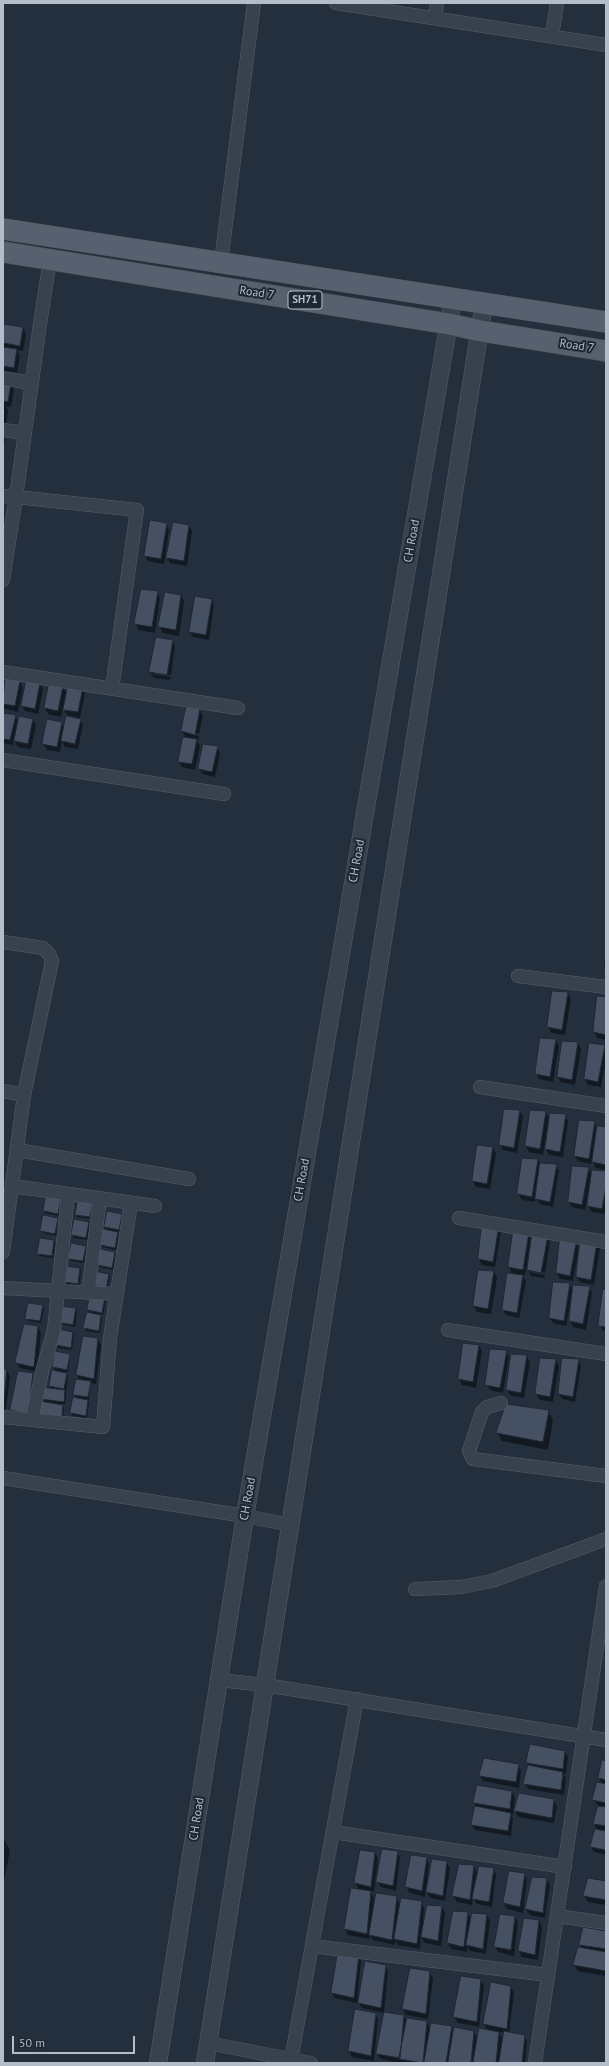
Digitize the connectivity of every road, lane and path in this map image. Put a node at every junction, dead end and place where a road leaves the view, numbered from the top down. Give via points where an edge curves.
1 (254, 3) edge
2 (336, 3) edge
3 (437, 3) edge
4 (557, 3) edge
5 (435, 18) junction
6 (552, 36) junction
7 (606, 45) edge
8 (3, 229) edge
9 (3, 252) edge
10 (50, 260) junction
11 (221, 262) junction
12 (453, 298) junction
13 (484, 303) junction
14 (606, 322) edge
15 (449, 324) junction
16 (480, 331) junction
17 (606, 351) edge
18 (3, 378) edge
19 (31, 383) junction
20 (3, 430) edge
21 (25, 433) junction
22 (9, 496) edge
23 (3, 580) edge
24 (3, 672) edge
25 (112, 689) junction
26 (238, 708) dead end
27 (3, 760) edge
28 (224, 794) dead end
29 (3, 942) edge
30 (518, 976) dead end
31 (606, 987) edge
32 (480, 1087) dead end
33 (3, 1091) edge
34 (24, 1095) junction
35 (606, 1106) edge
36 (17, 1150) junction
37 (189, 1180) dead end
38 (12, 1186) junction
39 (68, 1194) junction
40 (100, 1198) junction
41 (131, 1203) junction
42 (155, 1206) dead end
43 (459, 1218) dead end
44 (606, 1242) edge
45 (3, 1252) edge
46 (3, 1288) edge
47 (58, 1291) junction
48 (88, 1293) junction
49 (117, 1294) junction
50 (448, 1330) dead end
51 (606, 1354) edge
52 (501, 1403) dead end
53 (3, 1417) edge
54 (32, 1420) junction
55 (606, 1476) edge
56 (3, 1478) edge
57 (245, 1516) junction
58 (290, 1525) junction
59 (606, 1539) edge
60 (606, 1586) edge
61 (414, 1589) dead end
62 (220, 1680) junction
63 (265, 1685) junction
64 (357, 1700) junction
65 (584, 1736) junction
66 (606, 1740) edge
67 (333, 1832) junction
68 (565, 1867) junction
69 (557, 1916) junction
70 (606, 1923) edge
71 (312, 1946) junction
72 (548, 1975) junction
73 (208, 2042) junction
74 (291, 2060) junction
75 (158, 2063) edge
76 (205, 2063) edge
77 (311, 2063) edge
78 (535, 2063) edge

1 - 11 street
2 - 5 street
3 - 5 street
4 - 6 street
5 - 6 street
6 - 7 street
8 - 11 main road, Road 7 / SH71
9 - 10 main road, Road 7 / SH71
10 - 15 main road, Road 7 / SH71
10 - 19 street
11 - 12 main road, Road 7 / SH71
12 - 13 main road, Road 7 / SH71
12 - 15 street, CH Road
13 - 14 main road, Road 7 / SH71
13 - 16 street
15 - 16 main road, Road 7 / SH71
15 - 57 street, CH Road
16 - 17 main road, Road 7 / SH71
16 - 58 street
18 - 19 street
19 - 21 street
20 - 21 street
21 - 22 street
22 - 23 street
22 - 25 street via 137,510
24 - 25 street
25 - 26 street
27 - 28 street
29 - 34 street via 43,948 52,961
30 - 31 street
32 - 35 street
33 - 34 street
34 - 36 street
36 - 37 street
36 - 38 street
38 - 39 street
38 - 45 street
39 - 40 street
39 - 47 street
40 - 41 street
40 - 48 street
41 - 42 street
41 - 49 street
43 - 44 street
46 - 47 street
47 - 48 street
47 - 54 street via 54,1330
48 - 49 street
49 - 54 street via 103,1427
50 - 51 street
52 - 55 street via 486,1407 482,1412 469,1451 474,1459
53 - 54 street
56 - 57 street
57 - 58 street
57 - 62 street, CH Road
58 - 63 street
59 - 61 street via 492,1581 461,1588
60 - 65 street
62 - 63 street
62 - 75 street, CH Road
63 - 64 street
63 - 73 street
64 - 65 street
64 - 67 street
65 - 66 street
65 - 68 street
67 - 68 street
67 - 71 street
68 - 69 street
69 - 70 street
69 - 72 street
71 - 72 street
71 - 74 street
72 - 78 street
73 - 74 street
73 - 76 street
74 - 77 street

